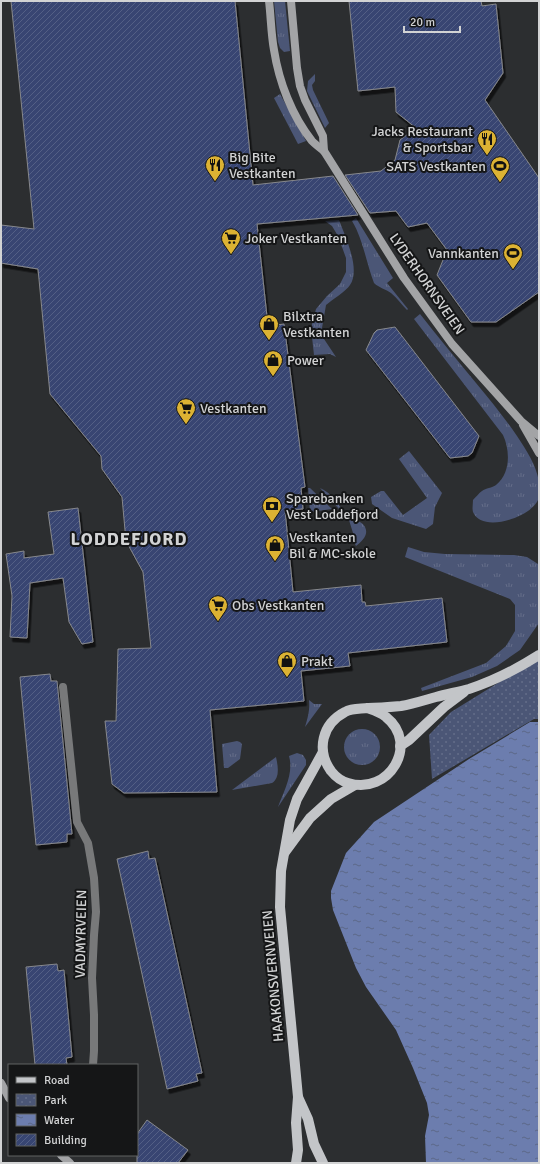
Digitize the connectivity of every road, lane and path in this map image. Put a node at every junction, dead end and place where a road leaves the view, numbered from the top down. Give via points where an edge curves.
1 (269, 1) edge
2 (291, 1) edge
3 (324, 151) junction
4 (521, 421) junction
5 (539, 436) edge
6 (539, 453) edge
7 (539, 645) edge
8 (535, 657) edge
9 (63, 687) dead end
10 (468, 690) junction
11 (367, 708) junction
12 (400, 746) junction
13 (323, 752) junction
14 (355, 785) junction
15 (284, 853) junction
16 (93, 1064) edge
17 (1, 1083) edge
18 (8, 1096) edge
19 (298, 1097) junction
20 (62, 1156) edge
21 (70, 1163) edge
22 (296, 1163) edge
23 (324, 1163) edge

1 - 3 main road, LYDERHORNSVEIEN via 274,51 285,90 299,122 313,142
2 - 3 main road, LYDERHORNSVEIEN via 300,86 323,136
3 - 4 main road, LYDERHORNSVEIEN via 408,284 452,344
4 - 5 main road, LYDERHORNSVEIEN
4 - 6 main road, LYDERHORNSVEIEN
7 - 8 main road
8 - 10 main road via 520,667
9 - 16 street, VADMYRVEIEN via 77,822 88,844 94,878 96,912 92,978
10 - 11 main road via 403,706
10 - 12 main road via 444,707 410,740
11 - 12 main road via 386,717 393,725
11 - 13 main road via 346,711 330,723 322,742
12 - 14 main road via 396,765 390,773 374,784
13 - 14 main road via 327,765 334,775
13 - 15 main road, HAAKONSVERNVEIEN via 297,799
14 - 15 main road, HAAKONSVERNVEIEN via 331,799 310,818
15 - 19 main road, HAAKONSVERNVEIEN via 280,907
17 - 18 main road
19 - 22 main road, HAAKONSVERNVEIEN
19 - 23 main road, HAAKONSVERNVEIEN via 308,1119 314,1144
20 - 21 main road

